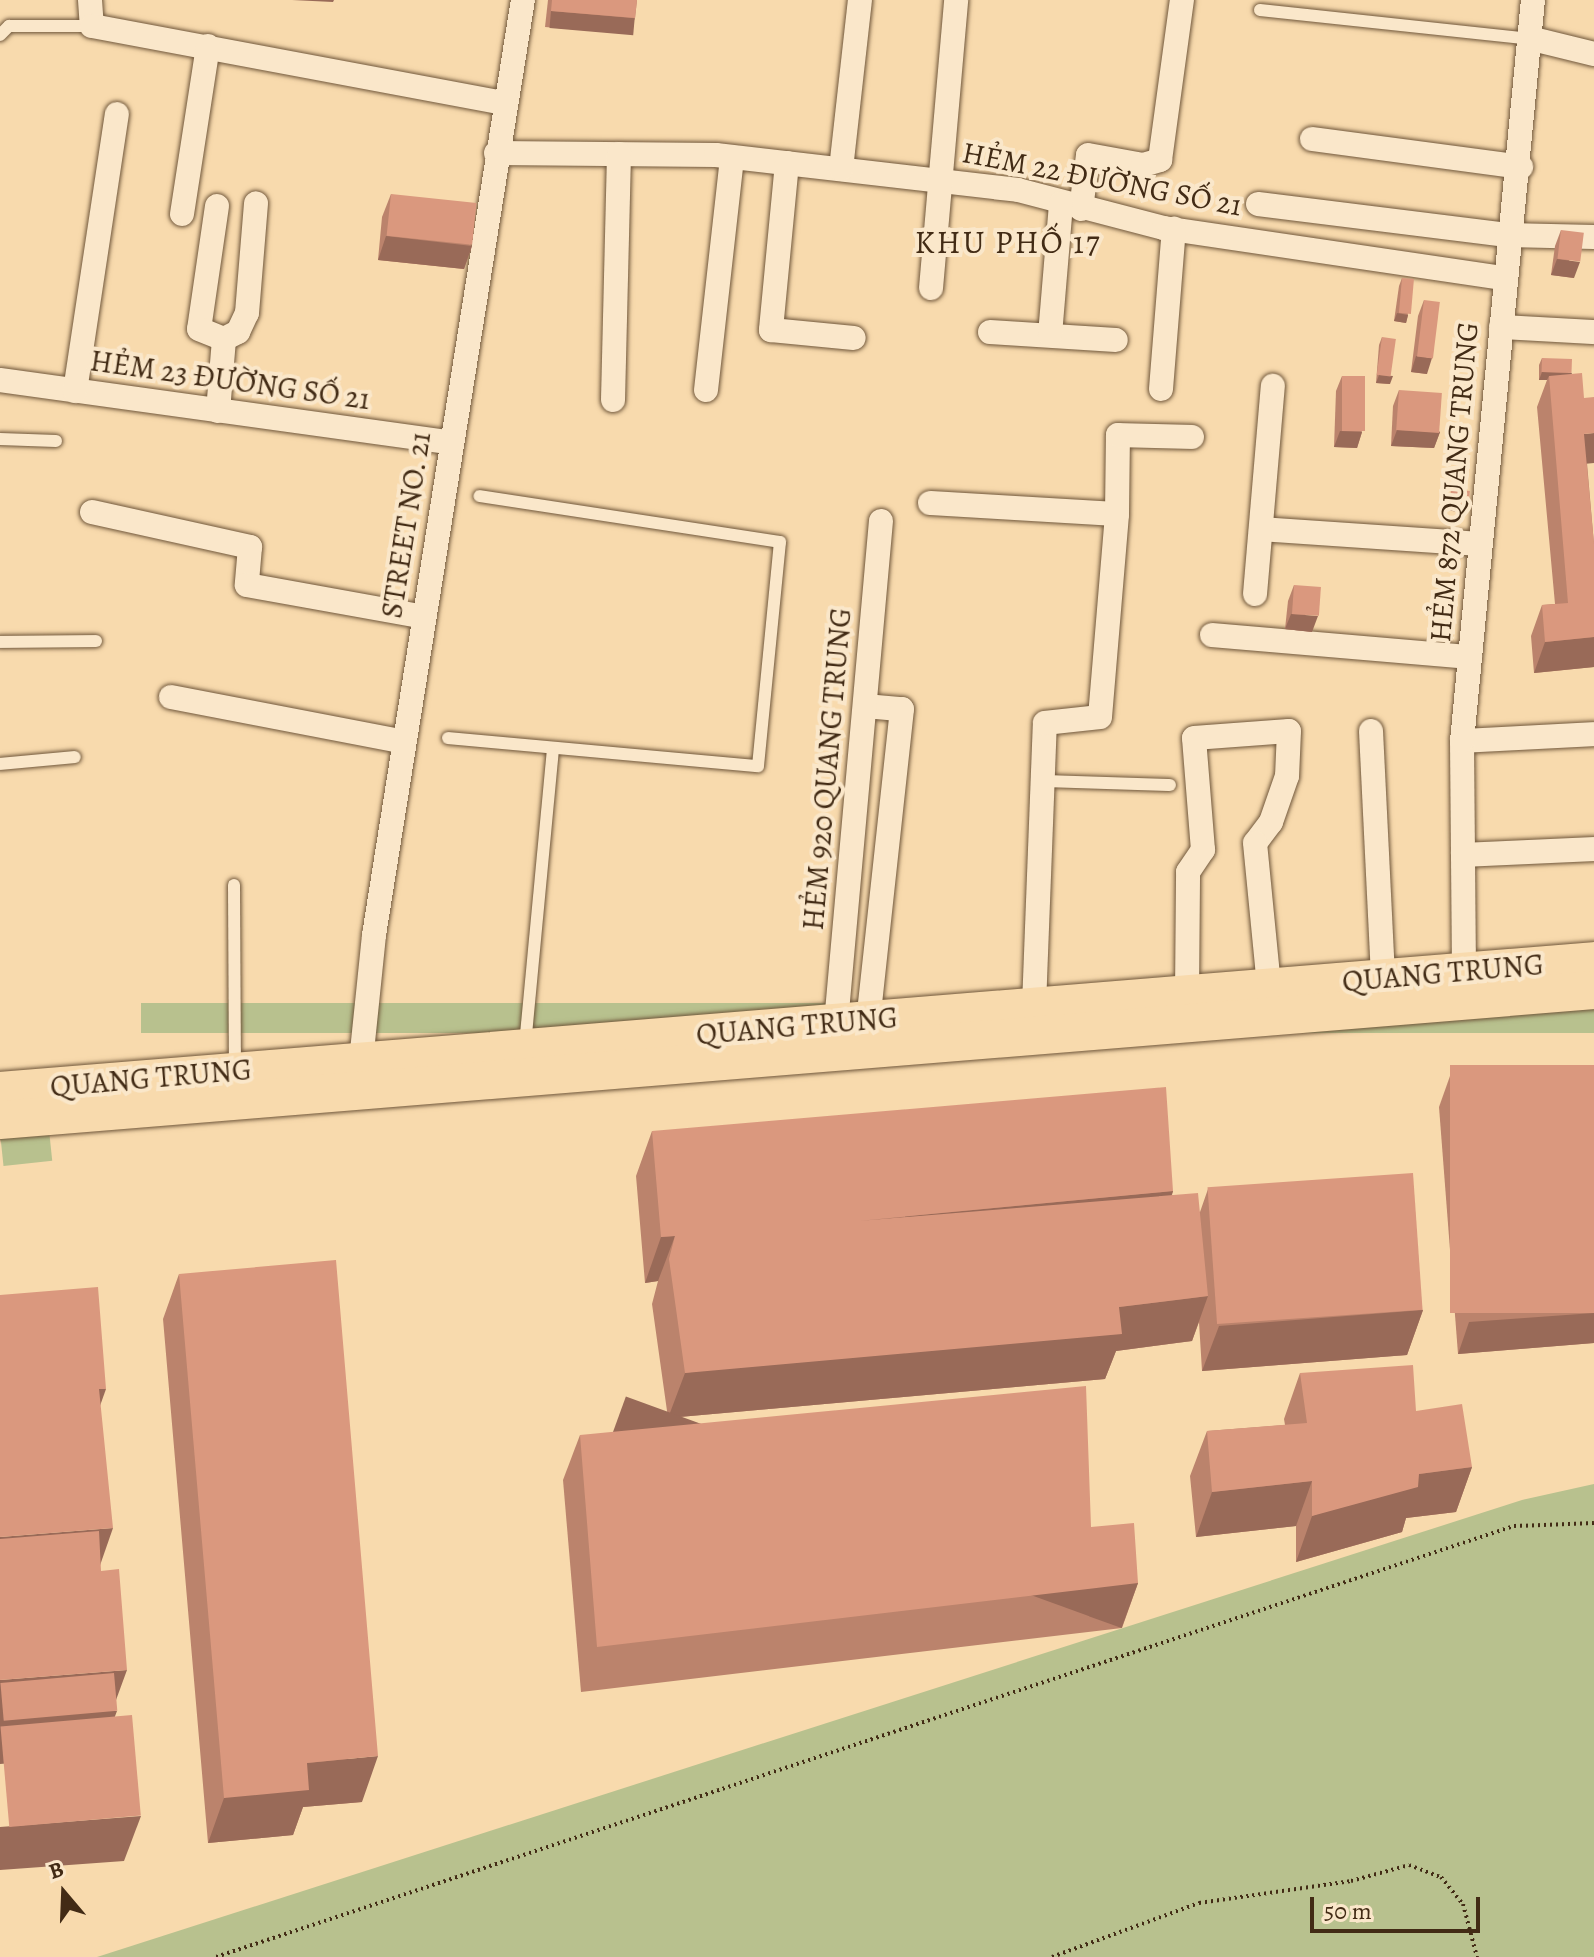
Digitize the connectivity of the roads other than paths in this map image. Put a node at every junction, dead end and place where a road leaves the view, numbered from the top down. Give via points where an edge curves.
1 (90, 0) edge
2 (523, 0) edge
3 (860, 0) edge
4 (956, 0) edge
5 (1182, 0) edge
6 (1533, 0) edge
7 (1260, 10) dead end
8 (92, 26) junction
9 (0, 35) edge
10 (1533, 39) junction
11 (208, 46) junction
12 (1594, 54) edge
13 (504, 103) junction
14 (117, 114) dead end
15 (1312, 139) dead end
16 (496, 153) junction
17 (619, 154) junction
18 (732, 157) junction
19 (787, 163) junction
20 (1521, 167) junction
21 (841, 169) junction
22 (941, 181) junction
23 (256, 203) dead end
24 (1258, 204) dead end
25 (217, 206) dead end
26 (1071, 206) junction
27 (182, 214) dead end
28 (1174, 229) junction
29 (1507, 235) junction
30 (1594, 237) edge
31 (1503, 278) junction
32 (931, 288) dead end
33 (1501, 327) junction
34 (990, 332) dead end
35 (1594, 332) edge
36 (1050, 335) junction
37 (854, 338) dead end
38 (224, 339) junction
39 (1116, 340) dead end
40 (0, 380) edge
41 (1273, 386) dead end
42 (1161, 389) dead end
43 (706, 390) dead end
44 (75, 391) junction
45 (613, 400) dead end
46 (218, 411) junction
47 (1192, 437) dead end
48 (0, 439) edge
49 (56, 441) dead end
50 (452, 443) junction
51 (480, 496) dead end
52 (930, 503) dead end
53 (92, 512) dead end
54 (1117, 514) junction
55 (881, 521) dead end
56 (1261, 529) junction
57 (1479, 544) junction
58 (1255, 594) dead end
59 (424, 617) junction
60 (1212, 635) dead end
61 (96, 641) dead end
62 (0, 642) edge
63 (1470, 657) junction
64 (171, 697) dead end
65 (865, 706) junction
66 (1371, 731) dead end
67 (1594, 734) edge
68 (448, 738) dead end
69 (1462, 741) junction
70 (404, 742) junction
71 (553, 750) junction
72 (75, 757) dead end
73 (0, 764) edge
74 (1043, 781) junction
75 (1170, 785) dead end
76 (1594, 849) edge
77 (1463, 855) junction
78 (234, 885) dead end
79 (1594, 961) edge
80 (1464, 971) junction
81 (1383, 978) junction
82 (1269, 987) junction
83 (1594, 990) edge
84 (1187, 994) junction
85 (1034, 1006) junction
86 (852, 1021) junction
87 (525, 1048) junction
88 (235, 1071) junction
89 (360, 1076) junction
90 (0, 1091) edge
91 (95, 1097) junction
92 (0, 1120) edge

1 - 8 street
2 - 13 street, STREET NO. 21
3 - 21 street
4 - 22 street
5 - 26 street via 1160,160 1143,165 1088,155
6 - 10 street, HẺM 872 QUANG TRUNG
7 - 10 lane
8 - 9 lane via 9,26
8 - 11 street
10 - 12 street
10 - 20 street, HẺM 872 QUANG TRUNG
11 - 13 street
11 - 27 street
13 - 16 street, STREET NO. 21
14 - 44 street
15 - 20 street
16 - 17 street, HẺM 22 ĐƯỜNG SỐ 21
16 - 50 street, STREET NO. 21
17 - 18 street, HẺM 22 ĐƯỜNG SỐ 21
17 - 45 street
18 - 19 street, HẺM 22 ĐƯỜNG SỐ 21
18 - 43 street
19 - 21 street, HẺM 22 ĐƯỜNG SỐ 21
19 - 37 street via 771,330
20 - 29 street, HẺM 872 QUANG TRUNG
21 - 22 street, HẺM 22 ĐƯỜNG SỐ 21
22 - 26 street, HẺM 22 ĐƯỜNG SỐ 21 via 1018,190
22 - 32 street
23 - 38 street via 247,313 238,332
24 - 29 street
25 - 38 street via 199,329
26 - 28 street, HẺM 22 ĐƯỜNG SỐ 21
26 - 36 street
28 - 31 street, HẺM 22 ĐƯỜNG SỐ 21
28 - 42 street
29 - 30 street
29 - 31 street, HẺM 872 QUANG TRUNG
31 - 33 street, HẺM 872 QUANG TRUNG
33 - 35 street
33 - 57 street, HẺM 872 QUANG TRUNG
34 - 36 street
36 - 39 street
38 - 46 street
40 - 44 street, HẺM 23 ĐƯỜNG SỐ 21
41 - 56 street
44 - 46 street, HẺM 23 ĐƯỜNG SỐ 21
46 - 50 street, HẺM 23 ĐƯỜNG SỐ 21
47 - 54 street via 1118,435
48 - 49 lane
50 - 59 street, STREET NO. 21
51 - 71 lane via 780,542 758,766
52 - 54 street
53 - 59 street via 250,547 247,585
54 - 74 street via 1100,717 1045,723
55 - 65 street, HẺM 920 QUANG TRUNG
56 - 57 street
56 - 58 street
57 - 63 street, HẺM 872 QUANG TRUNG
59 - 70 street, STREET NO. 21
60 - 63 street
61 - 62 lane
63 - 69 street, HẺM 872 QUANG TRUNG
64 - 70 street
65 - 86 street, HẺM 920 QUANG TRUNG
65 - 86 street via 902,709
66 - 81 street
67 - 69 street
68 - 71 lane
69 - 77 street, HẺM 872 QUANG TRUNG
70 - 89 street, STREET NO. 21
71 - 87 lane
72 - 73 lane
74 - 75 lane
74 - 85 street
76 - 77 street
77 - 80 street, HẺM 872 QUANG TRUNG
78 - 88 lane
79 - 80 main road, QUANG TRUNG
80 - 81 main road, QUANG TRUNG
81 - 82 main road, QUANG TRUNG
82 - 84 main road, QUANG TRUNG
82 - 84 street via 1255,843 1271,822 1287,776 1289,731 1194,738 1203,850 1188,872
83 - 89 main road, QUANG TRUNG
84 - 85 main road, QUANG TRUNG
85 - 86 main road, QUANG TRUNG
86 - 87 main road, QUANG TRUNG
87 - 89 main road, QUANG TRUNG
88 - 89 main road, QUANG TRUNG
88 - 91 main road, QUANG TRUNG
89 - 91 main road, QUANG TRUNG
90 - 91 main road, QUANG TRUNG
91 - 92 main road, QUANG TRUNG

